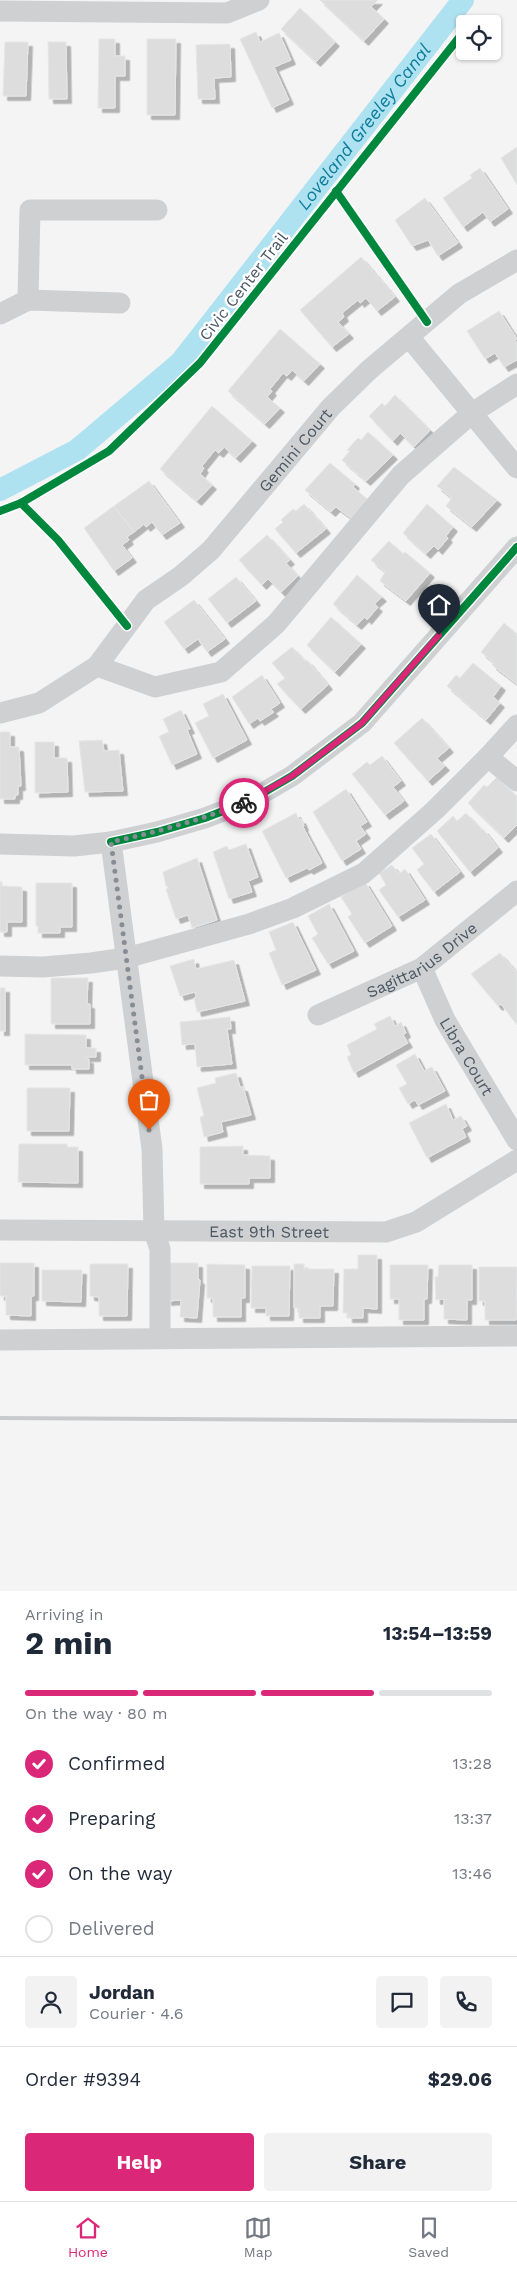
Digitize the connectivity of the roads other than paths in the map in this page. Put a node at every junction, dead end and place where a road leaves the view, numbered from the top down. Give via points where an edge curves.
1 (258, 0) edge
2 (0, 11) edge
3 (157, 210) dead end
4 (517, 260) edge
5 (28, 300) junction
6 (120, 303) dead end
7 (0, 314) edge
8 (409, 337) junction
9 (517, 384) edge
10 (472, 413) junction
11 (517, 468) edge
12 (517, 547) edge
13 (97, 666) junction
14 (0, 712) edge
15 (517, 725) edge
16 (488, 757) junction
17 (517, 781) edge
18 (111, 842) junction
19 (0, 844) edge
20 (517, 891) edge
21 (126, 958) junction
22 (0, 966) edge
23 (422, 968) junction
24 (318, 1015) dead end
25 (517, 1140) edge
26 (517, 1160) edge
27 (0, 1230) edge
28 (154, 1231) junction
29 (517, 1336) edge
30 (160, 1338) junction
31 (0, 1340) edge

1 - 2 street via 227,13
3 - 5 street via 30,210
4 - 8 street, Gemini Court via 459,294
5 - 6 street
5 - 7 street
8 - 10 street
8 - 13 street, Gemini Court via 330,407 211,550 146,600
9 - 10 street
10 - 11 street
10 - 13 street via 401,475 276,624 221,672 155,687
12 - 18 street via 362,723 292,776 249,801 205,818
13 - 14 street via 39,703
15 - 16 street
16 - 17 street
16 - 21 street via 364,873 293,908 249,924
18 - 19 street via 74,846
18 - 21 street
20 - 23 street, Sagittarius Drive
21 - 22 street via 43,967
21 - 28 street via 152,1149
23 - 24 street, Sagittarius Drive
23 - 25 street, Libra Court via 445,1020
26 - 28 street, East 9th Street via 416,1222 386,1232
27 - 28 street, East 9th Street
28 - 30 street via 160,1249
29 - 30 street
30 - 31 street

